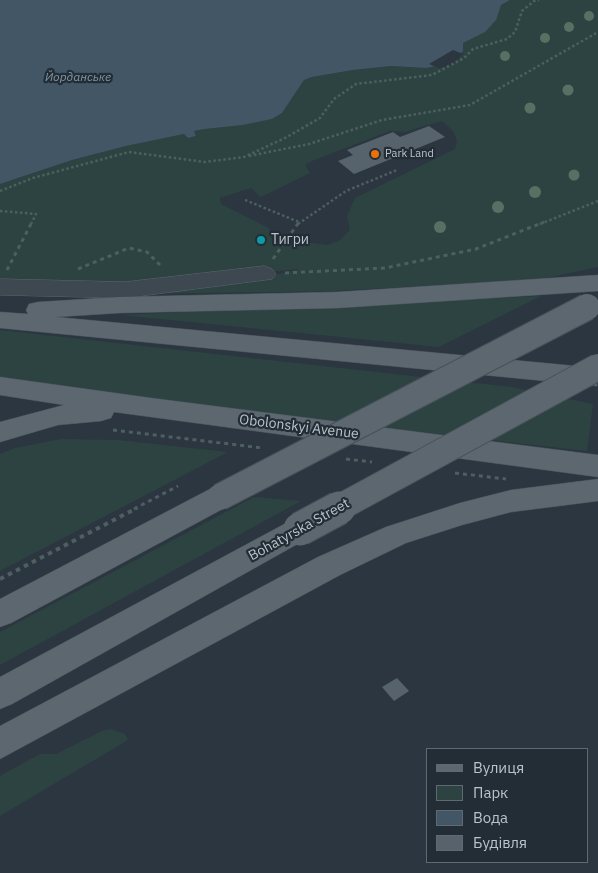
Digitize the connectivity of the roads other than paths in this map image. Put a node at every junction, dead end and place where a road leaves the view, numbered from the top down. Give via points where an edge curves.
1 (264, 274) road end
2 (598, 283) edge
3 (2, 288) edge
4 (593, 304) edge
5 (0, 312) edge
6 (0, 320) edge
7 (598, 367) edge
8 (598, 377) edge
9 (0, 386) edge
10 (151, 408) junction
11 (0, 432) edge
12 (598, 466) edge
13 (598, 490) edge
14 (0, 614) edge
15 (0, 694) edge
16 (0, 742) edge

1 - 3 lane via 125,290
2 - 5 main road via 338,300 119,305
4 - 14 main road, bridge
6 - 8 main road
7 - 15 main road, Bohatyrska Street, bridge
9 - 10 main road, Obolonskyi Avenue
10 - 11 main road via 58,415
10 - 12 main road, Obolonskyi Avenue
13 - 16 main road via 511,501 396,535 330,566

